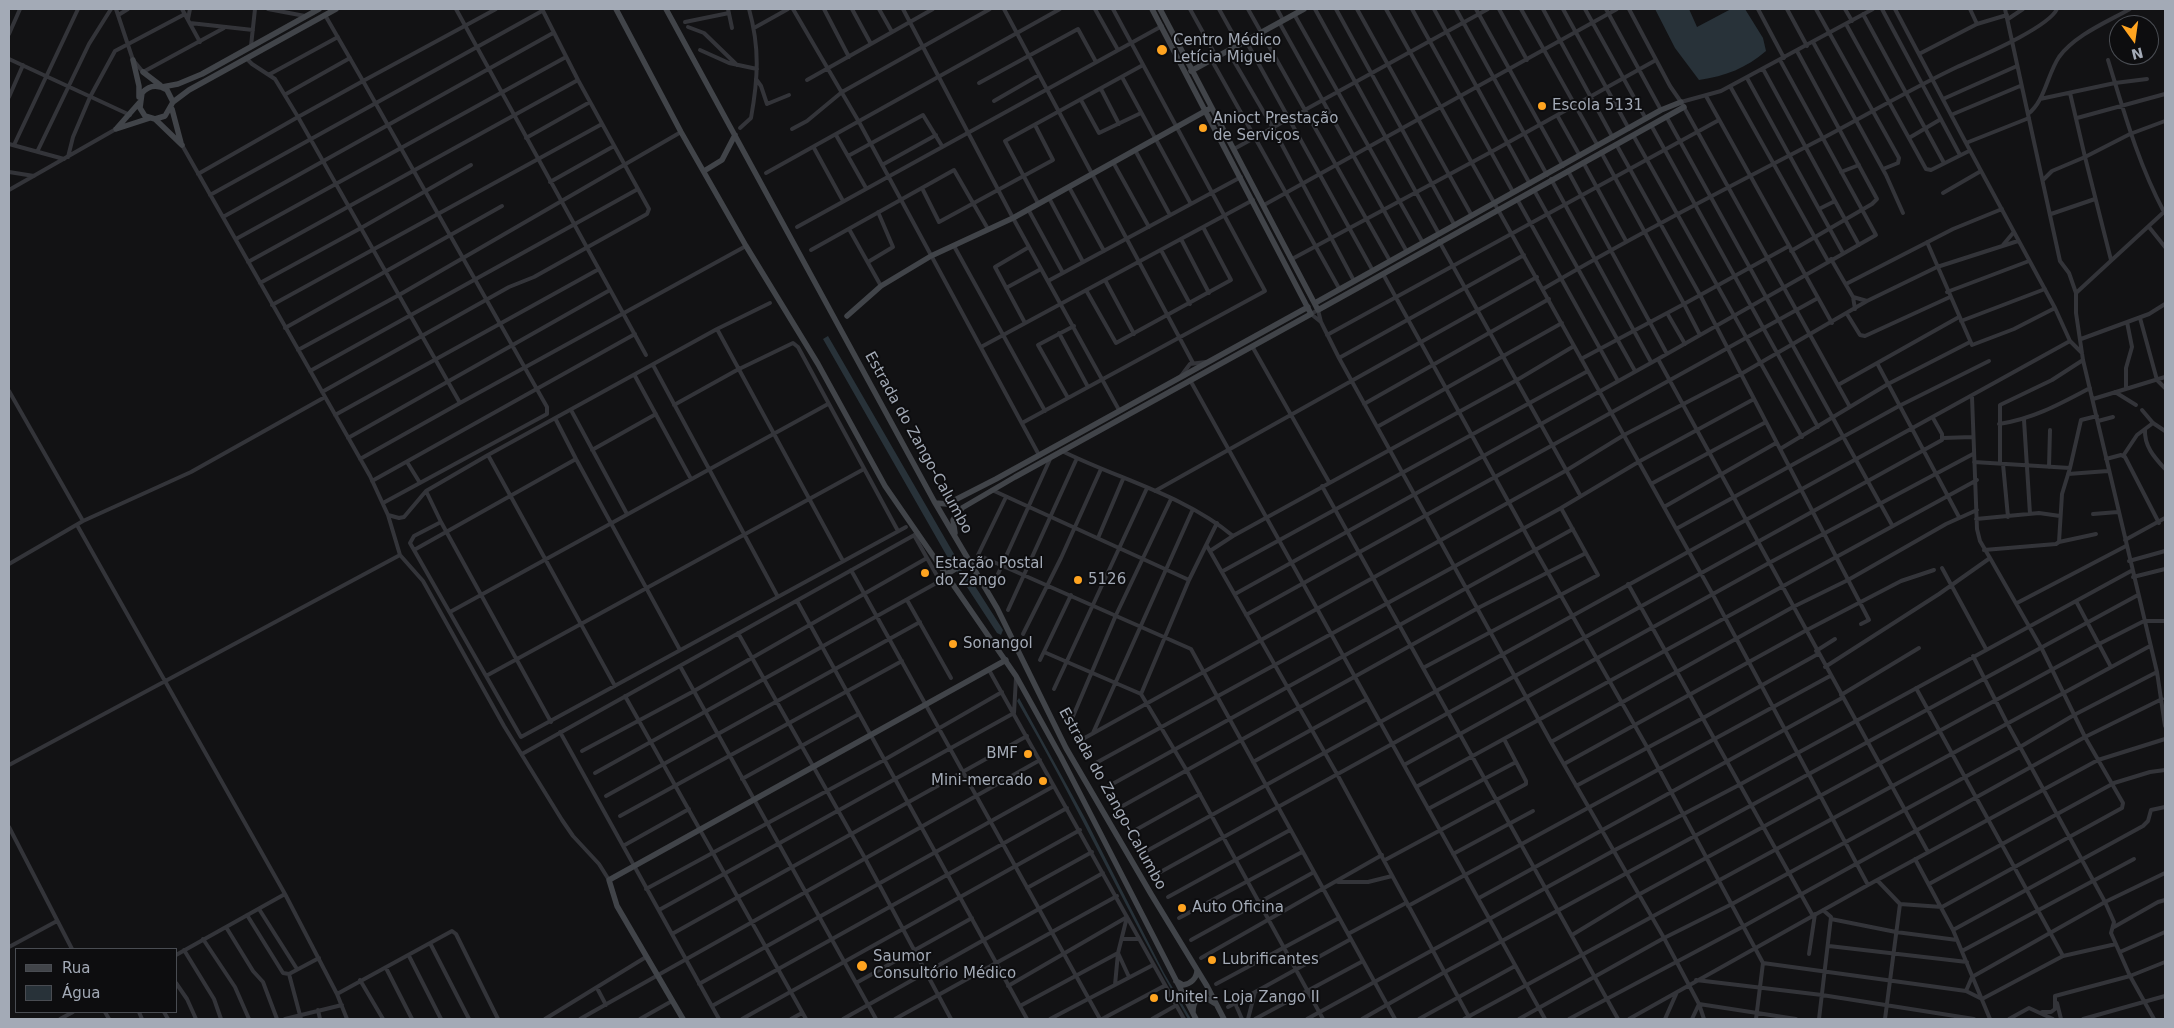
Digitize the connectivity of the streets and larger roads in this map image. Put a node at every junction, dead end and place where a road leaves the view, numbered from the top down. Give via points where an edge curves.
1 (20, 9) edge
2 (78, 9) edge
3 (111, 9) edge
4 (116, 9) edge
5 (128, 9) edge
6 (182, 9) edge
7 (190, 9) edge
8 (256, 9) edge
9 (268, 9) edge
10 (318, 9) edge
11 (336, 9) edge
12 (456, 9) edge
13 (496, 9) edge
14 (616, 9) edge
15 (666, 9) edge
16 (713, 9) edge
17 (749, 9) edge
18 (788, 9) edge
19 (793, 9) edge
20 (824, 9) edge
21 (852, 9) edge
22 (879, 9) edge
23 (903, 9) edge
24 (933, 9) edge
25 (990, 9) edge
26 (1004, 9) edge
27 (1060, 9) edge
28 (1095, 9) edge
29 (1113, 9) edge
30 (1152, 9) edge
31 (1160, 9) edge
32 (1190, 9) edge
33 (1219, 9) edge
34 (1248, 9) edge
35 (1277, 9) edge
36 (1304, 9) edge
37 (1314, 9) edge
38 (1336, 9) edge
39 (1357, 9) edge
40 (1386, 9) edge
41 (1412, 9) edge
42 (1434, 9) edge
43 (1456, 9) edge
44 (1476, 9) edge
45 (1488, 9) edge
46 (1499, 9) edge
47 (1521, 9) edge
48 (1543, 9) edge
49 (1564, 9) edge
50 (1585, 9) edge
51 (1606, 9) edge
52 (1617, 9) edge
53 (1630, 9) edge
54 (1758, 9) edge
55 (1787, 9) edge
56 (1816, 9) edge
57 (1845, 9) edge
58 (1873, 9) edge
59 (1882, 9) edge
60 (1895, 9) edge
61 (1970, 9) edge
62 (2005, 9) edge
63 (2023, 9) edge
64 (2057, 9) edge
65 (2130, 9) edge
66 (542, 10) edge
67 (728, 11) edge
68 (1609, 13) junction
69 (120, 14) junction
70 (185, 14) junction
71 (1294, 14) junction
72 (1479, 14) junction
73 (1863, 14) junction
74 (325, 15) junction
75 (715, 15) junction
76 (305, 16) junction
77 (2007, 17) junction
78 (189, 21) junction
79 (1281, 21) junction
80 (1852, 21) junction
81 (686, 22) dead end
82 (910, 22) junction
83 (1463, 22) junction
84 (1593, 23) junction
85 (1846, 24) junction
86 (1977, 24) junction
87 (1162, 26) junction
88 (466, 27) junction
89 (688, 27) dead end
90 (224, 28) junction
91 (732, 28) dead end
92 (754, 28) junction
93 (253, 30) junction
94 (1260, 31) junction
95 (892, 32) junction
96 (1447, 32) junction
97 (1576, 32) junction
98 (553, 33) junction
99 (1017, 33) junction
100 (1830, 33) junction
101 (9, 34) edge
102 (338, 37) junction
103 (1246, 41) junction
104 (1559, 41) junction
105 (2013, 41) junction
106 (200, 42) junction
107 (1132, 42) junction
108 (1430, 42) junction
109 (1812, 42) junction
110 (129, 44) junction
111 (871, 44) junction
112 (1239, 45) junction
113 (251, 46) junction
114 (923, 46) junction
115 (1807, 46) junction
116 (477, 48) junction
117 (700, 50) dead end
118 (1118, 50) junction
119 (1543, 50) junction
120 (1228, 51) junction
121 (1797, 51) junction
122 (1410, 53) junction
123 (1919, 54) junction
124 (1029, 56) junction
125 (566, 57) junction
126 (849, 57) junction
127 (1214, 57) junction
128 (246, 58) junction
129 (350, 58) junction
130 (9, 59) edge
131 (1782, 59) junction
132 (133, 60) junction
133 (1526, 60) junction
134 (1656, 60) junction
135 (2108, 60) dead end
136 (1096, 62) junction
137 (1388, 64) junction
138 (23, 65) junction
139 (737, 65) junction
140 (1143, 65) junction
141 (2017, 66) junction
142 (829, 68) junction
143 (489, 69) junction
144 (757, 69) junction
145 (1510, 69) junction
146 (1763, 69) junction
147 (1193, 70) junction
148 (1638, 70) junction
149 (143, 72) junction
150 (270, 74) junction
151 (1187, 74) junction
152 (1371, 74) junction
153 (46, 76) junction
154 (939, 76) junction
155 (1040, 76) junction
156 (1122, 77) junction
157 (1624, 77) junction
158 (1494, 78) junction
159 (1747, 78) junction
160 (756, 79) junction
161 (1932, 79) junction
162 (2148, 79) dead end
163 (578, 80) junction
164 (807, 80) dead end
165 (363, 81) junction
166 (979, 83) dead end
167 (1354, 83) junction
168 (2115, 83) junction
169 (1922, 84) junction
170 (1607, 86) junction
171 (1730, 86) junction
172 (2020, 86) junction
173 (68, 87) junction
174 (162, 87) junction
175 (1477, 87) junction
176 (1101, 89) junction
177 (1047, 90) junction
178 (842, 92) junction
179 (1338, 92) junction
180 (501, 93) junction
181 (1906, 93) junction
182 (2070, 93) junction
183 (286, 94) junction
184 (2165, 94) edge
185 (789, 95) dead end
186 (1590, 96) junction
187 (1706, 96) junction
188 (9, 97) edge
189 (90, 97) junction
190 (1460, 97) junction
191 (1943, 99) junction
192 (2040, 99) junction
193 (1081, 100) junction
194 (139, 101) junction
195 (994, 101) dead end
196 (1323, 101) junction
197 (590, 102) junction
198 (1889, 102) junction
199 (376, 104) junction
200 (1682, 104) junction
201 (172, 105) junction
202 (1574, 105) junction
203 (2122, 106) junction
204 (1212, 107) junction
205 (1441, 108) junction
206 (1306, 110) junction
207 (1661, 110) junction
208 (1206, 111) junction
209 (1874, 111) junction
210 (1059, 112) junction
211 (1141, 112) junction
212 (130, 115) junction
213 (1556, 115) junction
214 (1951, 115) junction
215 (514, 116) junction
216 (1666, 116) junction
217 (2028, 116) junction
218 (298, 117) junction
219 (2077, 118) junction
220 (152, 119) junction
221 (1289, 119) junction
222 (1646, 119) junction
223 (1941, 119) junction
224 (1418, 120) junction
225 (1718, 120) junction
226 (1856, 120) junction
227 (2165, 121) edge
228 (858, 122) junction
229 (602, 124) junction
230 (1119, 124) junction
231 (1540, 124) junction
232 (1034, 125) junction
233 (1651, 125) junction
234 (389, 126) junction
235 (1177, 127) junction
236 (740, 128) dead end
237 (1273, 128) junction
238 (792, 129) dead end
239 (1629, 129) junction
240 (1838, 129) junction
241 (1925, 129) junction
242 (116, 130) junction
243 (1401, 130) junction
244 (1697, 131) junction
245 (681, 132) junction
246 (968, 132) junction
247 (1524, 132) junction
248 (2130, 134) junction
249 (736, 135) junction
250 (836, 135) junction
251 (1633, 135) junction
252 (936, 136) junction
253 (1256, 137) junction
254 (526, 138) junction
255 (1822, 138) junction
256 (1909, 138) junction
257 (1155, 139) junction
258 (1385, 139) junction
259 (312, 140) junction
260 (1615, 141) junction
261 (1680, 141) junction
262 (1508, 142) junction
263 (1966, 143) junction
264 (11, 144) edge
265 (870, 144) junction
266 (182, 145) junction
267 (614, 146) junction
268 (942, 146) junction
269 (1805, 146) junction
270 (401, 148) junction
271 (814, 148) junction
272 (1368, 148) junction
273 (1664, 148) junction
274 (1234, 149) junction
275 (1599, 149) junction
276 (38, 150) junction
277 (1135, 150) junction
278 (1969, 151) junction
279 (1491, 152) junction
280 (1789, 155) junction
281 (1960, 155) junction
282 (848, 156) junction
283 (1353, 156) junction
284 (2085, 157) junction
285 (66, 158) junction
286 (538, 159) junction
287 (1581, 159) junction
288 (1646, 159) junction
289 (325, 162) junction
290 (1114, 162) junction
291 (1471, 162) junction
292 (1772, 164) junction
293 (1944, 164) junction
294 (471, 165) dead end
295 (882, 165) junction
296 (1859, 165) junction
297 (624, 166) junction
298 (1336, 166) junction
299 (2040, 166) junction
300 (1565, 168) junction
301 (1630, 168) junction
302 (413, 169) junction
303 (1883, 170) junction
304 (704, 171) junction
305 (1981, 171) junction
306 (2052, 171) junction
307 (9, 172) edge
308 (1841, 172) junction
309 (766, 173) dead end
310 (198, 174) junction
311 (1092, 174) junction
312 (1320, 174) junction
313 (1022, 175) junction
314 (1448, 175) junction
315 (1749, 175) junction
316 (34, 176) junction
317 (888, 176) junction
318 (1241, 177) junction
319 (1549, 177) junction
320 (1614, 177) junction
321 (2043, 180) junction
322 (550, 182) junction
323 (1433, 183) junction
324 (337, 184) junction
325 (1302, 184) junction
326 (1069, 187) junction
327 (1532, 187) junction
328 (1596, 187) junction
329 (1727, 187) junction
330 (866, 188) junction
331 (922, 188) junction
332 (998, 188) junction
333 (638, 189) junction
334 (9, 190) edge
335 (426, 190) junction
336 (1417, 192) junction
337 (1212, 193) junction
338 (1286, 193) junction
339 (1943, 193) dead end
340 (210, 195) junction
341 (1582, 195) junction
342 (1515, 196) junction
343 (1710, 196) junction
344 (1049, 198) junction
345 (2095, 199) junction
346 (901, 200) junction
347 (1253, 200) junction
348 (843, 201) junction
349 (1835, 201) junction
350 (1399, 202) junction
351 (562, 203) junction
352 (973, 203) junction
353 (1038, 203) junction
354 (1191, 204) junction
355 (1565, 204) junction
356 (1264, 205) junction
357 (1694, 205) junction
358 (349, 206) junction
359 (502, 206) dead end
360 (1496, 207) junction
361 (1028, 209) junction
362 (1819, 209) junction
363 (2002, 209) junction
364 (1384, 210) junction
365 (1862, 210) junction
366 (2165, 211) edge
367 (878, 212) junction
368 (1903, 213) dead end
369 (1548, 214) junction
370 (1677, 214) junction
371 (2051, 214) junction
372 (439, 215) junction
373 (1170, 215) junction
374 (1225, 215) junction
375 (1472, 216) junction
376 (223, 218) junction
377 (1012, 218) junction
378 (1845, 219) junction
379 (1366, 220) junction
380 (1662, 222) junction
381 (1532, 223) junction
382 (574, 224) junction
383 (1455, 226) junction
384 (797, 227) dead end
385 (1148, 227) junction
386 (1203, 227) junction
387 (2149, 227) junction
388 (361, 228) junction
389 (1829, 228) junction
390 (848, 229) junction
391 (988, 230) junction
392 (1349, 230) junction
393 (1644, 232) junction
394 (2013, 232) junction
395 (1512, 233) junction
396 (1439, 234) junction
397 (451, 236) junction
398 (1813, 237) junction
399 (1127, 238) junction
400 (236, 239) junction
401 (1181, 239) junction
402 (1332, 239) junction
403 (1439, 241) junction
404 (1626, 241) junction
405 (2018, 241) junction
406 (1926, 242) junction
407 (1423, 243) junction
408 (1860, 245) junction
409 (2004, 245) junction
410 (586, 246) junction
411 (746, 246) junction
412 (954, 246) junction
413 (1316, 247) junction
414 (2165, 247) edge
415 (1029, 248) junction
416 (1612, 249) junction
417 (1790, 249) junction
418 (811, 250) dead end
419 (1161, 250) junction
420 (374, 251) junction
421 (1104, 251) junction
422 (1407, 252) junction
423 (1843, 253) junction
424 (1524, 255) junction
425 (931, 256) junction
426 (463, 258) junction
427 (1594, 258) junction
428 (1767, 258) junction
429 (1292, 260) junction
430 (1829, 260) junction
431 (2111, 260) junction
432 (1140, 261) junction
433 (1390, 261) junction
434 (2029, 261) junction
435 (248, 262) junction
436 (868, 262) junction
437 (1083, 262) junction
438 (1453, 265) junction
439 (1750, 267) junction
440 (1936, 267) junction
441 (1577, 268) junction
442 (599, 269) junction
443 (1041, 269) junction
444 (386, 271) junction
445 (1373, 271) junction
446 (1063, 273) junction
447 (1382, 273) junction
448 (1804, 274) junction
449 (1537, 277) junction
450 (1734, 277) junction
451 (1561, 278) junction
452 (476, 279) junction
453 (1106, 280) junction
454 (1048, 281) junction
455 (1354, 281) junction
456 (260, 283) junction
457 (1846, 284) junction
458 (881, 286) junction
459 (1717, 286) junction
460 (1006, 288) junction
461 (1466, 288) junction
462 (1543, 288) junction
463 (1783, 288) junction
464 (2045, 288) junction
465 (610, 290) junction
466 (1086, 290) junction
467 (1340, 290) junction
468 (1209, 293) junction
469 (2076, 293) junction
470 (400, 295) junction
471 (1700, 295) junction
472 (1948, 295) junction
473 (1853, 297) junction
474 (1395, 298) junction
475 (1767, 298) junction
476 (1818, 298) junction
477 (1549, 299) junction
478 (488, 300) junction
479 (1867, 301) junction
480 (770, 303) dead end
481 (1314, 303) junction
482 (272, 304) junction
483 (1061, 304) junction
484 (1190, 304) junction
485 (1684, 304) junction
486 (2165, 304) edge
487 (1308, 307) junction
488 (1750, 307) junction
489 (2055, 308) junction
490 (1318, 310) junction
491 (1796, 310) junction
492 (1855, 310) junction
493 (1478, 311) junction
494 (1667, 313) junction
495 (624, 314) junction
496 (1312, 314) junction
497 (1847, 314) junction
498 (411, 315) junction
499 (1168, 315) junction
500 (847, 316) dead end
501 (1733, 316) junction
502 (2140, 318) junction
503 (1779, 319) junction
504 (1960, 319) junction
505 (1407, 320) junction
506 (1321, 322) junction
507 (1650, 322) junction
508 (2127, 322) junction
509 (500, 323) junction
510 (1025, 323) junction
511 (1562, 323) junction
512 (1832, 323) junction
513 (1074, 326) junction
514 (1717, 326) junction
515 (286, 328) junction
516 (717, 329) junction
517 (1762, 329) junction
518 (1633, 331) junction
519 (1491, 332) junction
520 (1059, 333) junction
521 (635, 334) junction
522 (1134, 334) junction
523 (1004, 335) junction
524 (1327, 335) junction
525 (1700, 335) junction
526 (1810, 336) junction
527 (423, 337) junction
528 (1180, 337) junction
529 (1746, 338) junction
530 (2081, 339) junction
531 (1617, 340) junction
532 (2070, 341) junction
533 (1970, 342) junction
534 (1420, 343) junction
535 (1685, 344) junction
536 (1794, 345) junction
537 (512, 346) junction
538 (1252, 346) junction
539 (1574, 346) junction
540 (981, 347) junction
541 (1600, 349) junction
542 (1728, 349) junction
543 (298, 350) junction
544 (1776, 353) junction
545 (2082, 353) junction
546 (1667, 354) junction
547 (646, 355) dead end
548 (1504, 356) junction
549 (436, 358) junction
550 (1339, 358) junction
551 (1581, 359) junction
552 (1658, 359) junction
553 (2083, 360) junction
554 (1990, 361) dead end
555 (1206, 362) junction
556 (1652, 362) junction
557 (1761, 362) junction
558 (1193, 363) junction
559 (1877, 363) junction
560 (653, 365) junction
561 (1433, 365) junction
562 (524, 368) junction
563 (737, 370) junction
564 (310, 371) junction
565 (1588, 371) junction
566 (1635, 371) junction
567 (1741, 374) junction
568 (635, 376) junction
569 (1181, 376) junction
570 (2165, 377) edge
571 (1103, 379) junction
572 (1190, 380) junction
573 (1351, 380) junction
574 (1517, 380) junction
575 (1670, 380) junction
576 (2157, 380) junction
577 (448, 381) junction
578 (1618, 381) junction
579 (1888, 384) junction
580 (1838, 385) junction
581 (1088, 387) junction
582 (1446, 388) junction
583 (2090, 388) junction
584 (2165, 388) edge
585 (2126, 389) junction
586 (537, 390) junction
587 (9, 391) edge
588 (322, 392) junction
589 (1600, 392) junction
590 (2116, 392) junction
591 (325, 397) junction
592 (1972, 397) junction
593 (1068, 398) junction
594 (1754, 399) junction
595 (2093, 399) junction
596 (1530, 402) junction
597 (460, 403) junction
598 (828, 404) junction
599 (1364, 404) junction
600 (1683, 404) junction
601 (674, 405) junction
602 (1899, 406) junction
603 (2136, 406) dead end
604 (1850, 407) junction
605 (570, 410) junction
606 (1119, 410) junction
607 (2142, 410) dead end
608 (1045, 411) junction
609 (1459, 412) junction
610 (1612, 413) junction
611 (656, 414) junction
612 (1291, 414) junction
613 (335, 415) junction
614 (2097, 416) junction
615 (1834, 417) junction
616 (2113, 417) dead end
617 (555, 418) junction
618 (1933, 418) junction
619 (2024, 420) junction
620 (2098, 421) junction
621 (1766, 422) junction
622 (2153, 422) junction
623 (1022, 423) junction
624 (1542, 423) junction
625 (2000, 424) junction
626 (1377, 427) junction
627 (1818, 427) junction
628 (1912, 429) junction
629 (2145, 429) junction
630 (2050, 430) dead end
631 (1697, 431) junction
632 (2165, 431) edge
633 (773, 434) junction
634 (1472, 434) junction
635 (1624, 435) junction
636 (1844, 436) junction
637 (1802, 437) junction
638 (1972, 437) junction
639 (348, 438) junction
640 (1943, 438) junction
641 (1776, 443) junction
642 (1554, 444) junction
643 (1228, 448) junction
644 (1389, 449) junction
645 (1780, 449) junction
646 (592, 450) junction
647 (1062, 451) junction
648 (1923, 451) junction
649 (1709, 453) junction
650 (1039, 454) junction
651 (1973, 454) junction
652 (488, 455) junction
653 (1484, 456) junction
654 (2123, 456) junction
655 (1051, 457) junction
656 (1077, 458) junction
657 (360, 459) junction
658 (1857, 459) junction
659 (2106, 459) junction
660 (576, 460) junction
661 (1640, 461) junction
662 (407, 462) junction
663 (1974, 462) junction
664 (2002, 464) junction
665 (2028, 465) junction
666 (2049, 466) junction
667 (1789, 467) junction
668 (2070, 468) junction
669 (709, 469) junction
670 (864, 469) junction
671 (1101, 469) junction
672 (2165, 469) edge
673 (1567, 470) junction
674 (2108, 471) junction
675 (1403, 472) junction
676 (1934, 473) junction
677 (2068, 474) junction
678 (1721, 475) junction
679 (1496, 477) junction
680 (1123, 478) junction
681 (692, 479) junction
682 (1869, 480) junction
683 (1977, 480) junction
684 (372, 481) junction
685 (1329, 482) junction
686 (420, 483) junction
687 (1652, 484) junction
688 (1322, 486) junction
689 (1147, 488) junction
690 (1800, 489) junction
691 (992, 490) junction
692 (426, 491) junction
693 (1155, 491) junction
694 (1416, 493) junction
695 (510, 495) junction
696 (1580, 495) junction
697 (1947, 495) junction
698 (1733, 496) junction
699 (1006, 497) junction
700 (809, 499) junction
701 (1171, 499) junction
702 (934, 501) junction
703 (1510, 502) junction
704 (383, 503) junction
705 (1880, 503) junction
706 (1029, 507) junction
707 (1664, 507) junction
708 (1561, 508) junction
709 (1193, 509) junction
710 (1335, 509) junction
711 (1977, 510) junction
712 (1812, 511) junction
713 (2118, 512) junction
714 (627, 514) junction
715 (2030, 514) junction
716 (2093, 514) dead end
717 (388, 515) junction
718 (1427, 516) junction
719 (2060, 516) junction
720 (1051, 517) junction
721 (1266, 517) junction
722 (1959, 517) junction
723 (2008, 517) junction
724 (2165, 518) edge
725 (1745, 519) junction
726 (1976, 519) junction
727 (82, 522) junction
728 (440, 522) junction
729 (611, 523) junction
730 (1217, 523) junction
731 (2159, 523) junction
732 (77, 525) junction
733 (1892, 525) junction
734 (906, 527) dead end
735 (1523, 527) junction
736 (1075, 528) junction
737 (1676, 528) junction
738 (447, 530) junction
739 (1573, 530) junction
740 (898, 531) junction
741 (1347, 531) junction
742 (1825, 533) junction
743 (745, 534) junction
744 (916, 534) junction
745 (2096, 534) dead end
746 (1233, 536) junction
747 (1098, 538) junction
748 (1279, 540) junction
749 (1440, 540) junction
750 (2124, 540) junction
751 (1757, 541) junction
752 (958, 542) junction
753 (2059, 542) junction
754 (1207, 546) junction
755 (2126, 546) junction
756 (1119, 548) junction
757 (414, 550) junction
758 (1210, 550) junction
759 (1534, 550) junction
760 (1688, 550) junction
761 (1984, 550) junction
762 (2164, 551) edge
763 (1586, 553) junction
764 (1359, 554) junction
765 (400, 555) junction
766 (1837, 555) junction
767 (927, 558) junction
768 (1990, 558) junction
769 (2165, 558) edge
770 (1143, 559) junction
771 (546, 560) junction
772 (843, 561) junction
773 (969, 561) junction
774 (2129, 561) junction
775 (1292, 563) junction
776 (1769, 563) junction
777 (9, 564) edge
778 (1002, 565) junction
779 (1454, 566) junction
780 (1942, 568) dead end
781 (2165, 569) edge
782 (851, 570) junction
783 (1166, 570) junction
784 (1934, 570) dead end
785 (1223, 571) junction
786 (1547, 571) junction
787 (2131, 571) junction
788 (1700, 572) junction
789 (946, 575) junction
790 (1024, 575) junction
791 (2133, 577) junction
792 (1372, 578) junction
793 (1189, 580) junction
794 (1848, 580) junction
795 (1304, 584) junction
796 (1628, 584) junction
797 (1950, 585) junction
798 (993, 586) dead end
799 (1048, 586) junction
800 (1782, 586) junction
801 (646, 588) junction
802 (1466, 588) junction
803 (482, 594) junction
804 (1235, 594) junction
805 (1713, 594) junction
806 (865, 595) junction
807 (1071, 595) junction
808 (1560, 595) junction
809 (2138, 595) junction
810 (778, 597) junction
811 (797, 600) junction
812 (908, 600) junction
813 (2076, 601) junction
814 (1859, 602) junction
815 (1387, 603) junction
816 (2016, 603) junction
817 (1094, 605) junction
818 (1640, 606) junction
819 (1318, 608) junction
820 (1478, 608) junction
821 (1793, 608) junction
822 (1008, 610) dead end
823 (450, 612) junction
824 (1116, 615) junction
825 (1246, 616) junction
826 (1572, 616) junction
827 (877, 617) junction
828 (1725, 617) junction
829 (2144, 621) junction
830 (2165, 621) edge
831 (920, 622) junction
832 (581, 624) junction
833 (1861, 624) dead end
834 (2088, 624) junction
835 (1400, 625) junction
836 (810, 626) junction
837 (1140, 626) junction
838 (2028, 627) junction
839 (1653, 628) junction
840 (1490, 631) junction
841 (1805, 631) junction
842 (738, 633) junction
843 (1024, 634) dead end
844 (1332, 634) junction
845 (1164, 636) junction
846 (1585, 637) junction
847 (890, 639) junction
848 (1737, 639) junction
849 (1835, 639) dead end
850 (1261, 640) junction
851 (2099, 644) junction
852 (1412, 646) junction
853 (2150, 646) junction
854 (823, 648) junction
855 (1919, 648) dead end
856 (1665, 649) junction
857 (1986, 649) junction
858 (2042, 649) junction
859 (680, 650) junction
860 (1044, 652) junction
861 (1817, 652) junction
862 (1503, 653) junction
863 (1344, 656) junction
864 (1973, 656) junction
865 (516, 658) junction
866 (752, 658) junction
867 (1597, 659) junction
868 (1006, 660) junction
869 (1040, 660) dead end
870 (902, 661) junction
871 (1748, 661) junction
872 (1068, 663) junction
873 (680, 666) junction
874 (1275, 666) junction
875 (1825, 667) junction
876 (2111, 667) junction
877 (1424, 668) junction
878 (834, 669) junction
879 (989, 670) junction
880 (2053, 670) junction
881 (1203, 672) junction
882 (2157, 672) junction
883 (1092, 673) junction
884 (1678, 673) junction
885 (486, 676) junction
886 (1016, 676) junction
887 (1516, 676) junction
888 (1830, 676) junction
889 (951, 678) dead end
890 (1356, 678) junction
891 (1984, 678) junction
892 (764, 680) junction
893 (1609, 680) junction
894 (165, 681) junction
895 (1114, 682) junction
896 (1761, 685) junction
897 (615, 686) junction
898 (1286, 687) junction
899 (1916, 688) junction
900 (1054, 689) dead end
901 (694, 691) junction
902 (846, 691) junction
903 (1435, 691) junction
904 (1002, 692) junction
905 (2063, 692) junction
906 (1141, 694) junction
907 (1690, 694) junction
908 (625, 696) junction
909 (1842, 696) junction
910 (1217, 697) junction
911 (1528, 698) junction
912 (1367, 699) junction
913 (2162, 699) junction
914 (776, 701) junction
915 (1996, 701) junction
916 (1621, 703) junction
917 (1148, 704) junction
918 (925, 705) junction
919 (2164, 706) edge
920 (1773, 707) junction
921 (1298, 709) junction
922 (1928, 710) junction
923 (706, 712) junction
924 (1014, 713) junction
925 (1448, 713) junction
926 (859, 714) junction
927 (2074, 715) junction
928 (1703, 718) junction
929 (639, 719) junction
930 (1229, 719) junction
931 (1539, 720) junction
932 (1070, 721) dead end
933 (1856, 721) junction
934 (551, 722) junction
935 (1380, 722) junction
936 (789, 723) junction
937 (2007, 723) junction
938 (1634, 724) junction
939 (2165, 726) edge
940 (1162, 727) junction
941 (939, 728) junction
942 (1786, 729) junction
943 (1311, 731) junction
944 (1940, 731) junction
945 (560, 732) junction
946 (717, 734) junction
947 (1092, 734) junction
948 (1460, 734) junction
949 (871, 736) junction
950 (1027, 736) junction
951 (2085, 737) junction
952 (1504, 739) junction
953 (1714, 739) junction
954 (2165, 739) edge
955 (1081, 740) dead end
956 (651, 742) junction
957 (1241, 742) junction
958 (1551, 742) junction
959 (1392, 744) junction
960 (1868, 744) junction
961 (801, 746) junction
962 (2020, 746) junction
963 (1647, 747) junction
964 (1174, 749) junction
965 (951, 750) junction
966 (582, 751) dead end
967 (1324, 753) junction
968 (1798, 753) junction
969 (522, 754) junction
970 (1952, 754) junction
971 (730, 756) junction
972 (1472, 756) junction
973 (884, 760) junction
974 (1040, 760) junction
975 (2098, 760) junction
976 (1726, 761) junction
977 (1253, 762) junction
978 (1516, 762) junction
979 (664, 764) junction
980 (1094, 764) dead end
981 (1564, 764) junction
982 (9, 765) edge
983 (1404, 765) junction
984 (1880, 765) junction
985 (2032, 767) junction
986 (814, 768) junction
987 (1659, 770) junction
988 (2165, 770) edge
989 (1187, 771) junction
990 (964, 772) junction
991 (595, 773) dead end
992 (1338, 774) junction
993 (1809, 774) junction
994 (1963, 776) junction
995 (742, 779) junction
996 (1485, 779) junction
997 (895, 780) junction
998 (2112, 784) junction
999 (676, 785) junction
1000 (1739, 785) junction
1001 (1054, 786) junction
1002 (1265, 786) junction
1003 (1576, 786) junction
1004 (1891, 786) junction
1005 (1107, 787) dead end
1006 (1416, 787) junction
1007 (2044, 789) junction
1008 (827, 790) junction
1009 (1670, 792) junction
1010 (1200, 794) junction
1011 (606, 796) dead end
1012 (977, 796) junction
1013 (1821, 796) junction
1014 (1976, 798) junction
1015 (754, 801) junction
1016 (1497, 801) junction
1017 (908, 803) junction
1018 (1751, 806) junction
1019 (2165, 806) edge
1020 (1588, 807) junction
1021 (1067, 808) junction
1022 (1118, 808) dead end
1023 (1278, 808) junction
1024 (689, 809) junction
1025 (1428, 809) junction
1026 (1903, 809) junction
1027 (1533, 811) dead end
1028 (839, 812) junction
1029 (1683, 813) junction
1030 (1211, 815) junction
1031 (2057, 815) junction
1032 (620, 816) dead end
1033 (1832, 818) junction
1034 (1988, 819) junction
1035 (990, 822) junction
1036 (767, 823) junction
1037 (1509, 823) junction
1038 (9, 827) edge
1039 (920, 827) junction
1040 (1763, 829) junction
1041 (701, 830) junction
1042 (1080, 830) junction
1043 (1290, 830) junction
1044 (1600, 830) junction
1045 (1916, 831) junction
1046 (1132, 832) dead end
1047 (1441, 832) junction
1048 (851, 834) junction
1049 (1224, 837) junction
1050 (1696, 837) junction
1051 (2069, 837) junction
1052 (1845, 841) junction
1053 (1002, 844) junction
1054 (1521, 844) junction
1055 (779, 845) junction
1056 (2002, 845) junction
1057 (623, 846) junction
1058 (1613, 850) junction
1059 (1776, 850) junction
1060 (714, 852) junction
1061 (1092, 852) junction
1062 (1302, 852) junction
1063 (1928, 852) junction
1064 (935, 853) junction
1065 (1143, 853) dead end
1066 (1453, 854) junction
1067 (1382, 855) junction
1068 (2081, 858) junction
1069 (1708, 859) junction
1070 (1915, 859) junction
1071 (2134, 859) dead end
1072 (866, 860) junction
1073 (1236, 860) junction
1074 (1385, 860) junction
1075 (1857, 864) junction
1076 (1014, 866) junction
1077 (2013, 866) junction
1078 (635, 867) junction
1079 (1534, 867) junction
1080 (792, 868) junction
1081 (1314, 872) junction
1082 (1789, 872) junction
1083 (725, 873) junction
1084 (1104, 873) junction
1085 (2165, 873) edge
1086 (1626, 874) junction
1087 (1156, 875) dead end
1088 (1465, 875) junction
1089 (948, 876) junction
1090 (1392, 876) junction
1091 (609, 880) junction
1092 (1719, 880) junction
1093 (1877, 880) junction
1094 (2094, 881) junction
1095 (1248, 882) junction
1096 (1338, 882) junction
1097 (1929, 884) junction
1098 (878, 885) junction
1099 (1868, 885) junction
1100 (1027, 888) junction
1101 (1323, 888) junction
1102 (2026, 888) junction
1103 (646, 889) junction
1104 (1546, 889) junction
1105 (806, 892) junction
1106 (285, 894) junction
1107 (1638, 895) junction
1108 (1802, 895) junction
1109 (1117, 896) junction
1110 (738, 897) junction
1111 (960, 897) junction
1112 (1168, 897) dead end
1113 (1478, 898) junction
1114 (2165, 900) edge
1115 (1259, 902) junction
1116 (2105, 902) junction
1117 (1732, 904) junction
1118 (1900, 904) junction
1119 (1407, 905) junction
1120 (890, 907) junction
1121 (1942, 907) junction
1122 (259, 908) junction
1123 (1039, 909) junction
1124 (659, 910) junction
1125 (1558, 910) junction
1126 (1823, 910) junction
1127 (2038, 910) junction
1128 (248, 915) junction
1129 (820, 915) junction
1130 (1814, 915) junction
1131 (1650, 916) junction
1132 (1128, 917) junction
1133 (972, 918) junction
1134 (1179, 918) dead end
1135 (1339, 918) junction
1136 (1490, 919) junction
1137 (1831, 919) junction
1138 (1269, 920) junction
1139 (57, 921) junction
1140 (752, 923) junction
1141 (1744, 926) junction
1142 (226, 927) junction
1143 (2114, 927) junction
1144 (902, 930) junction
1145 (1953, 930) junction
1146 (1051, 932) junction
1147 (1896, 932) junction
1148 (2165, 932) edge
1149 (2050, 933) junction
1150 (672, 934) junction
1151 (1348, 934) junction
1152 (1572, 936) junction
1153 (1664, 938) junction
1154 (984, 939) junction
1155 (1122, 939) junction
1156 (1139, 939) junction
1157 (1351, 939) junction
1158 (203, 940) junction
1159 (832, 940) junction
1160 (1191, 940) dead end
1161 (1957, 940) junction
1162 (1502, 942) junction
1163 (430, 943) junction
1164 (2116, 944) junction
1165 (765, 946) junction
1166 (1829, 946) junction
1167 (9, 947) edge
1168 (1284, 947) junction
1169 (1756, 947) junction
1170 (71, 948) edge
1171 (184, 950) junction
1172 (912, 951) junction
1173 (1433, 952) junction
1174 (1962, 952) junction
1175 (2120, 952) junction
1176 (1118, 953) junction
1177 (1894, 953) junction
1178 (178, 954) edge
1179 (1809, 954) dead end
1180 (1064, 955) junction
1181 (1582, 955) junction
1182 (408, 956) junction
1183 (2062, 956) junction
1184 (646, 957) junction
1185 (319, 958) junction
1186 (1201, 958) dead end
1187 (686, 959) junction
1188 (1363, 961) junction
1189 (844, 962) junction
1190 (1676, 962) junction
1191 (1967, 962) junction
1192 (2165, 962) edge
1193 (996, 963) junction
1194 (1763, 963) junction
1195 (1153, 965) junction
1196 (1515, 966) junction
1197 (777, 967) junction
1198 (386, 968) junction
1199 (297, 969) junction
1200 (1197, 970) junction
1201 (1296, 970) junction
1202 (1826, 971) junction
1203 (1444, 972) junction
1204 (288, 974) junction
1205 (927, 974) junction
1206 (658, 976) junction
1207 (1076, 976) junction
1208 (2130, 976) junction
1209 (1130, 977) junction
1210 (1595, 977) junction
1211 (1972, 977) junction
1212 (1890, 979) junction
1213 (360, 980) junction
1214 (1174, 980) junction
1215 (1696, 980) junction
1216 (856, 983) junction
1217 (1375, 983) junction
1218 (699, 984) junction
1219 (1115, 984) junction
1220 (1216, 984) dead end
1221 (1688, 985) junction
1222 (178, 986) edge
1223 (1008, 986) junction
1224 (1164, 986) junction
1225 (1526, 986) junction
1226 (597, 988) junction
1227 (1760, 988) junction
1228 (1308, 991) junction
1229 (1678, 991) junction
1230 (1966, 991) junction
1231 (791, 992) junction
1232 (1255, 992) junction
1233 (337, 994) junction
1234 (938, 995) junction
1235 (1822, 996) junction
1236 (2055, 996) junction
1237 (2165, 996) edge
1238 (1088, 998) junction
1239 (1458, 998) junction
1240 (1607, 999) junction
1241 (1982, 1000) junction
1242 (2144, 1001) junction
1243 (672, 1002) junction
1244 (342, 1004) junction
1245 (606, 1004) junction
1246 (1216, 1004) junction
1247 (1235, 1004) junction
1248 (1699, 1004) junction
1249 (1386, 1005) junction
1250 (1887, 1005) junction
1251 (712, 1006) junction
1252 (868, 1006) junction
1253 (1020, 1006) junction
1254 (1176, 1006) junction
1255 (1228, 1007) dead end
1256 (1539, 1008) junction
1257 (2032, 1008) junction
1258 (318, 1010) junction
1259 (71, 1013) edge
1260 (802, 1013) junction
1261 (1319, 1013) junction
1262 (1757, 1013) junction
1263 (300, 1017) edge
1264 (1195, 1017) edge
1265 (1634, 1017) edge
1266 (1470, 1018) edge
1267 (60, 1019) edge
1268 (196, 1019) edge
1269 (221, 1019) edge
1270 (249, 1019) edge
1271 (277, 1019) edge
1272 (285, 1019) edge
1273 (320, 1019) edge
1274 (347, 1019) edge
1275 (383, 1019) edge
1276 (412, 1019) edge
1277 (441, 1019) edge
1278 (469, 1019) edge
1279 (498, 1019) edge
1280 (545, 1019) edge
1281 (580, 1019) edge
1282 (640, 1019) edge
1283 (684, 1019) edge
1284 (719, 1019) edge
1285 (742, 1019) edge
1286 (790, 1019) edge
1287 (806, 1019) edge
1288 (843, 1019) edge
1289 (876, 1019) edge
1290 (894, 1019) edge
1291 (951, 1019) edge
1292 (1027, 1019) edge
1293 (1050, 1019) edge
1294 (1101, 1019) edge
1295 (1152, 1019) edge
1296 (1184, 1019) edge
1297 (1224, 1019) edge
1298 (1242, 1019) edge
1299 (1248, 1019) edge
1300 (1254, 1019) edge
1301 (1307, 1019) edge
1302 (1323, 1019) edge
1303 (1362, 1019) edge
1304 (1395, 1019) edge
1305 (1419, 1019) edge
1306 (1464, 1019) edge
1307 (1519, 1019) edge
1308 (1545, 1019) edge
1309 (1569, 1019) edge
1310 (1618, 1019) edge
1311 (1629, 1019) edge
1312 (1665, 1019) edge
1313 (1692, 1019) edge
1314 (1704, 1019) edge
1315 (1756, 1019) edge
1316 (1796, 1019) edge
1317 (1819, 1019) edge
1318 (1885, 1019) edge
1319 (1974, 1019) edge
1320 (1990, 1019) edge
1321 (2009, 1019) edge
1322 (2053, 1019) edge
1323 (2061, 1019) edge
1324 (2083, 1019) edge
1325 (2154, 1019) edge

1 - 101 street
2 - 153 street
3 - 173 street
4 - 69 street
5 - 69 street
6 - 70 street
7 - 78 street
8 - 93 street
9 - 76 street
10 - 76 street
11 - 74 street
12 - 88 street
13 - 88 street
14 - 245 street, Estrada do Zango-Calumbo
15 - 249 street, Estrada do Zango-Calumbo
16 - 75 street
17 - 92 street
18 - 92 street
19 - 142 street
20 - 126 street
21 - 111 street
22 - 95 street
23 - 82 street
24 - 82 street
25 - 114 street
26 - 99 street
27 - 99 street
28 - 118 street
29 - 107 street
30 - 87 street
31 - 147 street
32 - 127 street
33 - 112 street
34 - 94 street
35 - 79 street
36 - 71 street
37 - 167 street
38 - 152 street
39 - 137 street
40 - 122 street
41 - 108 street
42 - 96 street
43 - 83 street
44 - 72 street
45 - 72 street
46 - 133 street
47 - 119 street
48 - 104 street
49 - 97 street
50 - 84 street
51 - 68 street
52 - 68 street
53 - 134 street
54 - 131 street
55 - 115 street
56 - 100 street
57 - 80 street
58 - 73 street
59 - 169 street
60 - 123 street
61 - 86 street
62 - 77 street
63 - 77 street
64 - 105 street
65 - 192 street via 2094,29 2060,56
66 - 98 street
66 - 116 street
67 - 75 street
67 - 91 street
68 - 84 street
68 - 148 street
69 - 110 street
70 - 78 street
70 - 110 street
71 - 79 street
71 - 179 street
72 - 83 street
72 - 145 street
73 - 80 street
73 - 181 street
74 - 102 street
74 - 128 street
75 - 81 street
76 - 113 street
77 - 86 street
77 - 105 street
78 - 90 street
78 - 106 street
79 - 94 street
79 - 196 street
80 - 85 street
82 - 95 street
82 - 114 street
83 - 96 street
83 - 158 street
84 - 97 street
84 - 157 street
85 - 100 street
85 - 198 street
86 - 123 street
87 - 107 street
87 - 151 street
88 - 116 street
88 - 165 street
89 - 139 street via 704,33
90 - 93 street
90 - 106 street
92 - 144 street via 758,45
93 - 113 street
94 - 103 street
94 - 206 street
95 - 111 street
96 - 108 street
96 - 175 street
97 - 104 street
97 - 170 street
98 - 125 street
98 - 143 street
99 - 124 street
99 - 154 street
100 - 109 street
100 - 209 street
102 - 129 street
102 - 150 street
103 - 112 street
103 - 221 street
104 - 119 street
104 - 186 street
105 - 141 street
105 - 161 street
106 - 149 street
107 - 118 street
107 - 140 street
108 - 122 street
108 - 190 street
109 - 115 street
109 - 226 street
110 - 132 street
110 - 189 street via 115,51
111 - 126 street
112 - 120 street
113 - 174 street via 188,80
114 - 154 street
114 - 178 street
115 - 121 street
116 - 143 street
116 - 199 street
117 - 139 street
118 - 136 street
119 - 133 street
119 - 202 street
120 - 127 street
120 - 237 street
121 - 131 street
121 - 240 street
122 - 137 street
122 - 205 street
123 - 161 street
124 - 136 street via 1078,29
124 - 155 street
124 - 166 street
125 - 163 street
125 - 180 street
126 - 142 street
127 - 147 street
127 - 253 street
128 - 150 street
128 - 201 street via 189,90
129 - 165 street
129 - 183 street
130 - 138 street
131 - 146 street
131 - 255 street
132 - 149 street
132 - 194 street
133 - 145 street
134 - 148 street
134 - 200 street
135 - 168 street
136 - 177 street
137 - 152 street
137 - 224 street
138 - 153 street
138 - 188 street
139 - 144 street
140 - 156 street
140 - 235 street
141 - 172 street
141 - 191 street
142 - 164 street
142 - 178 street
143 - 180 street
143 - 234 street
144 - 160 street
145 - 158 street
145 - 231 street
146 - 159 street
146 - 269 street
147 - 151 street
147 - 204 street
148 - 157 street
148 - 207 street
149 - 174 street
150 - 183 street
151 - 208 street
152 - 167 street
152 - 243 street
153 - 173 street
153 - 264 street
154 - 228 street
154 - 246 street
155 - 177 street
155 - 195 street
156 - 176 street
156 - 211 street
157 - 170 street
157 - 222 street
158 - 175 street
158 - 247 street
159 - 171 street
159 - 280 street
160 - 185 street via 762,86 767,104
160 - 236 street via 751,118
161 - 169 street
161 - 191 street
162 - 168 street
163 - 197 street
163 - 215 street
165 - 199 street
165 - 218 street
167 - 179 street
167 - 258 street
168 - 182 street
168 - 203 street
169 - 181 street
169 - 223 street
170 - 186 street
170 - 239 street
171 - 187 street
171 - 292 street
172 - 214 street
172 - 217 street
173 - 189 street
173 - 276 street
174 - 194 street via 150,86
174 - 201 street via 170,93
175 - 190 street
175 - 262 street
176 - 193 street
176 - 230 street
177 - 210 street
177 - 246 street
178 - 228 street
178 - 238 street via 808,121
179 - 196 street
179 - 272 street
180 - 215 street
180 - 270 street
181 - 198 street
181 - 241 street
182 - 192 street
182 - 219 street
183 - 218 street
184 - 203 street
186 - 202 street
186 - 260 street
187 - 200 street
187 - 225 street
189 - 212 street
189 - 285 street
190 - 205 street
190 - 279 street
191 - 214 street
192 - 217 street
193 - 210 street
193 - 230 street via 1099,133
194 - 212 street
194 - 220 street via 142,113
196 - 206 street
196 - 283 street
197 - 229 street
197 - 254 street
198 - 209 street
198 - 256 street
199 - 234 street
199 - 259 street
200 - 207 street
200 - 216 street
200 - 244 street
201 - 220 street via 166,116
201 - 266 street via 172,117
202 - 213 street
202 - 275 street
203 - 219 street
203 - 248 street
204 - 208 street
204 - 274 street
205 - 224 street
205 - 291 street
206 - 221 street
206 - 298 street
207 - 222 street
208 - 235 street
208 - 318 street
209 - 226 street
209 - 303 street via 1899,158 1898,163
210 - 232 street
210 - 311 street
211 - 230 street
211 - 257 street
212 - 242 street
213 - 231 street
213 - 287 street
214 - 263 street
215 - 254 street
215 - 302 street
216 - 233 street
216 - 261 street
217 - 263 street
217 - 299 street
218 - 259 street
218 - 310 street
219 - 284 street
220 - 242 street
220 - 266 street
221 - 237 street
221 - 312 street
222 - 239 street
223 - 241 street
223 - 281 street
224 - 243 street
224 - 314 street
225 - 244 street
225 - 315 street
226 - 240 street
226 - 303 street
227 - 248 street
228 - 250 street
228 - 265 street
229 - 267 street
229 - 286 street
231 - 247 street
231 - 300 street
232 - 313 street via 1004,142
232 - 313 street via 1053,159
233 - 251 street
233 - 273 street
234 - 270 street
234 - 289 street
235 - 257 street
235 - 337 street
237 - 253 street
237 - 325 street
239 - 260 street
240 - 255 street
240 - 296 street
241 - 256 street
241 - 293 street
242 - 285 street
243 - 258 street
243 - 323 street
244 - 261 street
244 - 329 street
245 - 297 street
245 - 304 street, Estrada do Zango-Calumbo
246 - 268 street
246 - 332 street
247 - 262 street
247 - 319 street
248 - 284 street
248 - 366 street
249 - 304 street via 722,160
249 - 702 street, Estrada do Zango-Calumbo
250 - 271 street
250 - 282 street
251 - 260 street
251 - 288 street
252 - 265 street via 923,115
252 - 268 street
252 - 295 street
253 - 274 street
253 - 338 street
254 - 286 street
255 - 269 street
255 - 308 street
256 - 293 street via 1926,169
257 - 277 street
257 - 354 street
258 - 272 street
258 - 336 street
259 - 289 street
259 - 340 street
260 - 275 street
260 - 301 street
261 - 273 street
261 - 343 street
262 - 279 street
262 - 327 street
263 - 278 street
264 - 276 street
265 - 282 street
265 - 295 street
266 - 310 street
267 - 297 street
267 - 322 street
268 - 317 street
269 - 280 street
269 - 349 street
270 - 302 street
270 - 324 street
271 - 309 street
271 - 348 street
272 - 283 street
272 - 350 street
273 - 288 street
273 - 357 street
274 - 356 street
275 - 287 street
275 - 320 street
276 - 285 street
277 - 290 street
277 - 373 street
278 - 281 street
278 - 305 street
279 - 291 street
279 - 342 street
280 - 292 street
280 - 362 street
281 - 293 street
282 - 330 street
283 - 298 street
283 - 364 street
284 - 306 street
284 - 345 street
285 - 316 street
286 - 322 street
286 - 372 street
287 - 300 street
287 - 328 street
288 - 301 street
288 - 370 street
289 - 324 street
289 - 376 street
290 - 311 street
290 - 385 street
291 - 314 street
291 - 360 street
292 - 315 street
292 - 398 street
294 - 335 street
295 - 317 street
296 - 308 street
296 - 365 street via 1876,200
297 - 333 street
297 - 351 street
298 - 312 street
298 - 379 street
299 - 306 street
299 - 321 street
300 - 319 street
300 - 341 street
301 - 320 street
301 - 380 street
302 - 335 street
302 - 358 street
303 - 368 street
304 - 411 street, Estrada do Zango-Calumbo
305 - 339 street
305 - 363 street
306 - 321 street
307 - 316 street
308 - 365 street
310 - 340 street
311 - 326 street
311 - 399 street
312 - 325 street
312 - 392 street
313 - 332 street
313 - 353 street
314 - 323 street
314 - 375 street
315 - 329 street
315 - 417 street
316 - 334 street
317 - 330 street
317 - 346 street
318 - 337 street
318 - 347 street
319 - 327 street
319 - 355 street
320 - 328 street
320 - 393 street
321 - 371 street
322 - 351 street
323 - 336 street
323 - 383 street
324 - 358 street
324 - 400 street
325 - 338 street
325 - 402 street
326 - 344 street
326 - 421 street
327 - 342 street
327 - 369 street
328 - 341 street
328 - 404 street
329 - 343 street
329 - 428 street
330 - 348 street
331 - 346 street
331 - 352 street via 954,170
331 - 352 street via 939,222
332 - 352 street
332 - 377 street
333 - 382 street
333 - 410 street via 649,209 647,214
335 - 372 street
335 - 388 street
336 - 350 street
336 - 396 street
337 - 354 street
337 - 374 street
338 - 356 street
338 - 413 street
340 - 376 street
341 - 355 street
341 - 416 street
342 - 360 street
342 - 381 street
343 - 357 street
343 - 439 street
344 - 353 street
344 - 437 street
345 - 371 street
345 - 431 street
346 - 367 street
346 - 425 street
347 - 374 street
347 - 487 street
348 - 384 street
349 - 362 street
349 - 378 street
350 - 364 street
350 - 407 street
351 - 382 street
351 - 426 street
352 - 391 street
353 - 361 street
354 - 373 street
355 - 369 street
355 - 427 street
356 - 429 street
357 - 370 street
357 - 450 street
358 - 388 street
358 - 435 street
359 - 397 street
360 - 375 street
360 - 395 street
360 - 403 street
361 - 377 street
361 - 446 street
362 - 389 street
363 - 394 street
363 - 406 street
364 - 379 street
364 - 422 street
365 - 378 street
365 - 408 street via 1876,235
366 - 387 street
367 - 390 street
367 - 436 street via 893,247
369 - 381 street
369 - 441 street
370 - 380 street
370 - 459 street
371 - 469 street via 2060,261
372 - 397 street
372 - 420 street
373 - 385 street
374 - 386 street
374 - 528 street via 1265,290
375 - 383 street
376 - 400 street
377 - 391 street
377 - 415 street
378 - 389 street
378 - 408 street
379 - 392 street
379 - 433 street
380 - 393 street
380 - 471 street
381 - 395 street
381 - 451 street
382 - 410 street
382 - 452 street
383 - 396 street
385 - 399 street
386 - 401 street
386 - 468 street via 1231,280
387 - 414 street
387 - 431 street
388 - 420 street
388 - 456 street
389 - 398 street
389 - 423 street
390 - 418 street
390 - 436 street
391 - 412 street
392 - 402 street
392 - 445 street
393 - 404 street
393 - 485 street
394 - 405 street
394 - 409 street
395 - 424 street
395 - 438 street
396 - 407 street
397 - 426 street
397 - 444 street
398 - 417 street
398 - 430 street
399 - 421 street
399 - 432 street
400 - 435 street
401 - 419 street
401 - 468 street
402 - 413 street
402 - 455 street
403 - 438 street
403 - 447 street
404 - 416 street
405 - 409 street
405 - 434 street
406 - 440 street
406 - 457 street
407 - 422 street
408 - 423 street
409 - 440 street
410 - 442 street
410 - 478 street
411 - 495 street
411 - 744 street, Estrada do Zango-Calumbo
412 - 425 street
412 - 523 street
413 - 429 street
413 - 467 street
415 - 443 street
415 - 460 street via 995,266
416 - 427 street
416 - 507 street
417 - 428 street
417 - 448 street
419 - 432 street
419 - 484 street
420 - 444 street
420 - 482 street
421 - 437 street
422 - 433 street
423 - 430 street
424 - 449 street
424 - 461 street
425 - 458 street
425 - 540 street
426 - 452 street
426 - 470 street
427 - 441 street
427 - 518 street
428 - 439 street
428 - 463 street
429 - 481 street
430 - 448 street
430 - 457 street
431 - 469 street
432 - 453 street
432 - 499 street
433 - 445 street
434 - 464 street
434 - 472 street
435 - 456 street
436 - 458 street
437 - 446 street
438 - 461 street
438 - 474 street
439 - 450 street
439 - 475 street
440 - 472 street
440 - 479 street
441 - 451 street
441 - 531 street
442 - 465 street
442 - 509 street
443 - 454 street
443 - 460 street
444 - 470 street
444 - 515 street
445 - 455 street
446 - 454 street
447 - 474 street
447 - 490 street
448 - 463 street
448 - 476 street
449 - 462 street
449 - 493 street
450 - 459 street
450 - 488 street
451 - 462 street
451 - 541 street
452 - 478 street
452 - 498 street
453 - 466 street
453 - 522 street
454 - 483 street
455 - 467 street
456 - 482 street
457 - 473 street
458 - 500 street
459 - 471 street
459 - 501 street
460 - 510 street
461 - 493 street
461 - 505 street
462 - 477 street
463 - 475 street
463 - 491 street
464 - 489 street
464 - 504 street
465 - 495 street
465 - 537 street
466 - 483 street
466 - 522 street via 1115,343
467 - 481 street
468 - 484 street
469 - 530 street
470 - 498 street
470 - 543 street
471 - 485 street
471 - 514 street
472 - 497 street via 1865,336 1860,335
472 - 504 street
473 - 479 street
473 - 492 street
474 - 505 street
474 - 524 street
475 - 488 street
475 - 503 street
476 - 491 street
476 - 512 street
477 - 511 street
477 - 519 street
478 - 509 street
478 - 527 street
479 - 492 street
480 - 516 street
481 - 487 street
481 - 490 street
482 - 515 street
483 - 510 street
483 - 513 street
484 - 499 street
485 - 494 street
485 - 525 street
486 - 502 street
487 - 496 street
487 - 555 street
488 - 501 street
488 - 517 street
489 - 532 street
489 - 533 street via 1974,346
490 - 496 street
490 - 506 street
491 - 503 street
491 - 526 street
492 - 497 street
493 - 519 street
493 - 534 street
494 - 507 street
494 - 535 street
495 - 521 street
495 - 562 street
496 - 506 street
496 - 538 street
497 - 512 street
498 - 527 street
498 - 564 street
499 - 522 street
499 - 528 street
501 - 514 street
501 - 529 street
502 - 508 street
502 - 576 street
503 - 517 street
503 - 536 street
504 - 533 street
504 - 559 street
505 - 534 street
505 - 550 street
506 - 524 street
507 - 518 street
507 - 546 street
508 - 530 street
508 - 585 street via 2132,347 2126,368
509 - 537 street
509 - 549 street
510 - 523 street
511 - 539 street
511 - 548 street
512 - 526 street
513 - 520 street
513 - 571 street
514 - 525 street
514 - 542 street
515 - 543 street
516 - 560 street
516 - 563 street
517 - 529 street
517 - 544 street
518 - 531 street
518 - 556 street
519 - 548 street
519 - 561 street
520 - 581 street
520 - 593 street via 1038,345
521 - 547 street
521 - 586 street
523 - 540 street
523 - 608 street
524 - 550 street
525 - 535 street
526 - 536 street
526 - 580 street
527 - 549 street
527 - 588 street
528 - 558 street
528 - 571 street
529 - 542 street
529 - 557 street
530 - 545 street
531 - 541 street
531 - 566 street
532 - 545 street
532 - 592 street
533 - 579 street
534 - 561 street
534 - 573 street
535 - 546 street
536 - 544 street
536 - 615 street
537 - 562 street
537 - 577 street
538 - 572 street
538 - 612 street
539 - 551 street
539 - 574 street
540 - 623 street
541 - 551 street
541 - 578 street
542 - 567 street
542 - 575 street
543 - 564 street
544 - 557 street
544 - 627 street
545 - 553 street
546 - 552 street
548 - 574 street
548 - 582 street
549 - 577 street
549 - 613 street
550 - 573 street
551 - 565 street
552 - 556 street
552 - 575 street
553 - 583 street
553 - 625 street via 2052,380 2000,405
554 - 602 street
555 - 558 street
555 - 569 street
556 - 566 street
557 - 567 street
557 - 637 street
558 - 569 street via 1186,366
559 - 579 street
559 - 580 street
560 - 568 street
560 - 601 street
561 - 582 street
561 - 599 street
562 - 586 street
562 - 597 street
563 - 598 street via 793,343
563 - 601 street
563 - 633 street
564 - 588 street
565 - 589 street
565 - 596 street
566 - 578 street
567 - 594 street
567 - 600 street
568 - 605 street
568 - 611 street
569 - 606 street
570 - 576 street
571 - 581 street
571 - 606 street
572 - 643 street
572 - 647 street
573 - 599 street
573 - 612 street
574 - 596 street
574 - 609 street
575 - 600 street
575 - 610 street
576 - 584 street
576 - 585 street
577 - 597 street
577 - 639 street
578 - 589 street
579 - 602 street
579 - 604 street
580 - 604 street
581 - 593 street
582 - 609 street
582 - 626 street
583 - 595 street
583 - 619 street
585 - 590 street
586 - 662 street
586 - 686 street via 547,407 547,414
587 - 727 street
588 - 591 street
589 - 610 street
589 - 624 street
590 - 595 street
590 - 603 street
591 - 613 street
591 - 727 street via 191,472
592 - 618 street
592 - 638 street
593 - 608 street
594 - 621 street
594 - 631 street
595 - 614 street
596 - 624 street
596 - 634 street
597 - 657 street
598 - 633 street
598 - 670 street
599 - 626 street
600 - 631 street
600 - 635 street
601 - 669 street
602 - 628 street
602 - 636 street
604 - 615 street
605 - 617 street
605 - 646 street
606 - 650 street
607 - 622 street
608 - 623 street
609 - 634 street
609 - 644 street
610 - 635 street
610 - 642 street
611 - 646 street
611 - 681 street
612 - 643 street
612 - 685 street
613 - 639 street
614 - 620 street
614 - 668 street via 2080,420
615 - 627 street
615 - 636 street
616 - 620 street
617 - 652 street
617 - 660 street
618 - 628 street
618 - 640 street
619 - 625 street
619 - 665 street
620 - 659 street
621 - 641 street
621 - 649 street
622 - 629 street
622 - 632 street
623 - 650 street
624 - 642 street
624 - 653 street
625 - 664 street
626 - 644 street
627 - 637 street
628 - 648 street
628 - 658 street
629 - 654 street
629 - 672 street via 2152,456
630 - 666 street
631 - 649 street
631 - 661 street
633 - 669 street
633 - 700 street
634 - 653 street
634 - 675 street
635 - 661 street
635 - 673 street
636 - 658 street
636 - 667 street
637 - 645 street
638 - 640 street
638 - 651 street
639 - 657 street
640 - 648 street
641 - 645 street
641 - 678 street
642 - 673 street
642 - 679 street
643 - 693 street
643 - 721 street
644 - 675 street
644 - 685 street
645 - 667 street
646 - 714 street
647 - 655 street
647 - 656 street
648 - 676 street
648 - 682 street
649 - 678 street
649 - 687 street
650 - 702 street via 948,504 938,505
651 - 663 street
651 - 676 street
652 - 692 street
652 - 695 street
653 - 679 street
653 - 694 street
654 - 659 street
654 - 731 street
655 - 691 street
655 - 706 street
656 - 671 street
656 - 720 street
657 - 684 street
658 - 682 street
658 - 690 street
659 - 674 street
660 - 695 street
660 - 729 street
661 - 687 street
661 - 696 street
662 - 684 street
662 - 686 street
663 - 664 street
663 - 683 street
664 - 665 street
664 - 723 street
665 - 666 street
665 - 715 street
666 - 668 street
667 - 690 street
667 - 698 street
668 - 677 street
669 - 681 street
669 - 743 street
670 - 700 street
670 - 740 street
671 - 680 street
671 - 736 street
673 - 696 street
673 - 703 street
674 - 677 street
674 - 713 street
675 - 694 street
675 - 710 street
676 - 697 street
676 - 705 street
677 - 719 street
678 - 698 street
678 - 707 street
679 - 703 street
679 - 718 street
680 - 689 street
680 - 747 street
681 - 714 street
682 - 705 street
682 - 712 street
683 - 697 street
683 - 711 street
684 - 704 street
685 - 688 street
686 - 704 street
687 - 707 street
688 - 710 street
688 - 721 street
689 - 693 street
689 - 756 street
690 - 712 street
690 - 725 street
691 - 699 street
691 - 752 street via 962,508 955,516 953,526
692 - 717 street via 404,517
692 - 728 street
693 - 701 street
694 - 718 street
694 - 741 street
695 - 738 street
695 - 771 street
696 - 708 street
697 - 722 street
697 - 733 street
698 - 725 street
698 - 737 street
699 - 706 street
699 - 778 street via 978,555
700 - 743 street
700 - 772 street
701 - 709 street
701 - 770 street
702 - 752 street, Estrada do Zango-Calumbo
703 - 735 street
703 - 749 street
704 - 717 street
705 - 733 street
705 - 742 street
706 - 720 street
706 - 778 street
707 - 737 street
708 - 735 street
708 - 739 street
709 - 730 street
709 - 783 street
710 - 741 street
710 - 748 street
711 - 722 street
711 - 726 street
712 - 742 street
712 - 751 street
713 - 716 street
713 - 750 street
714 - 729 street
715 - 719 street
715 - 723 street
717 - 765 street
718 - 749 street
718 - 764 street
719 - 753 street
720 - 736 street
720 - 790 street
721 - 746 street
721 - 748 street
722 - 794 street
723 - 726 street
724 - 731 street
725 - 751 street
725 - 760 street
726 - 761 street
727 - 732 street
728 - 738 street
728 - 757 street via 410,540
729 - 771 street
729 - 801 street
730 - 746 street
730 - 754 street
731 - 750 street
732 - 777 street
732 - 894 street
733 - 766 street
734 - 740 street
735 - 759 street
735 - 779 street
736 - 747 street
736 - 799 street
737 - 760 street
738 - 757 street
738 - 803 street
739 - 759 street
739 - 763 street
740 - 772 street
741 - 764 street
741 - 775 street
742 - 766 street
742 - 776 street
743 - 801 street
743 - 810 street
744 - 767 street
744 - 782 street
744 - 789 street, Estrada do Zango-Calumbo
745 - 753 street
746 - 758 street
747 - 756 street
748 - 775 street
748 - 785 street
749 - 779 street
749 - 792 street
750 - 755 street
751 - 776 street
751 - 788 street
752 - 773 street, Estrada do Zango-Calumbo
753 - 761 street
754 - 758 street
754 - 793 street
755 - 774 street
755 - 816 street
756 - 770 street
756 - 817 street
757 - 823 street
758 - 785 street
759 - 786 street
759 - 802 street
760 - 788 street
760 - 796 street
761 - 768 street
762 - 769 street
762 - 774 street
763 - 786 street
763 - 808 street via 1598,575
764 - 792 street
764 - 795 street
765 - 894 street
765 - 969 street via 423,581
766 - 794 street
766 - 800 street
767 - 806 street
767 - 812 street via 940,582
768 - 797 street
768 - 816 street
770 - 783 street
770 - 824 street
771 - 803 street
771 - 832 street
772 - 810 street
773 - 789 street
773 - 1200 street, Estrada do Zango-Calumbo via 1006,625 1070,754
774 - 787 street
775 - 795 street
775 - 804 street
776 - 800 street
776 - 805 street
778 - 790 street
778 - 798 street
779 - 802 street
779 - 815 street
780 - 797 street
781 - 791 street
782 - 806 street
782 - 811 street
783 - 793 street
783 - 837 street
784 - 814 street via 1901,581
785 - 804 street
786 - 808 street
786 - 820 street
787 - 791 street
787 - 813 street
788 - 805 street
788 - 818 street
789 - 868 street, Estrada do Zango-Calumbo
790 - 799 street
790 - 822 street
791 - 809 street
792 - 815 street
792 - 819 street
793 - 845 street
794 - 814 street
794 - 821 street
795 - 819 street
795 - 825 street
796 - 818 street
796 - 826 street
797 - 857 street
797 - 875 street
799 - 807 street
799 - 843 street
800 - 821 street
800 - 828 street
801 - 832 street
801 - 859 street
802 - 820 street
802 - 835 street
803 - 823 street
803 - 865 street
804 - 825 street
805 - 828 street
805 - 839 street
806 - 827 street
806 - 836 street
807 - 817 street
807 - 860 street
808 - 826 street
808 - 840 street
809 - 829 street
809 - 834 street
810 - 859 street
811 - 836 street
811 - 842 street
812 - 827 street
812 - 831 street
813 - 834 street
813 - 838 street
814 - 833 street via 1869,620
814 - 841 street
815 - 835 street
815 - 844 street
816 - 838 street
817 - 824 street
817 - 872 street
818 - 839 street
818 - 846 street
819 - 844 street
819 - 850 street
820 - 840 street
820 - 852 street
821 - 841 street
821 - 848 street
823 - 885 street
824 - 837 street
824 - 883 street
825 - 850 street
826 - 846 street
826 - 862 street
827 - 847 street
827 - 854 street
828 - 848 street
828 - 856 street
829 - 830 street
829 - 851 street
829 - 853 street
831 - 847 street
831 - 889 street
832 - 865 street
832 - 897 street
834 - 851 street
834 - 858 street
835 - 852 street
835 - 863 street
836 - 854 street
836 - 866 street
837 - 845 street
837 - 895 street
838 - 857 street
838 - 858 street
839 - 856 street
839 - 867 street
840 - 862 street
840 - 877 street
841 - 861 street
841 - 871 street
842 - 866 street
842 - 873 street
844 - 863 street
844 - 874 street
845 - 881 street via 1191,649
845 - 906 street
846 - 867 street
846 - 887 street
847 - 870 street
847 - 878 street
848 - 871 street
848 - 884 street
849 - 861 street
850 - 874 street
850 - 881 street
851 - 876 street
851 - 880 street
852 - 877 street
852 - 890 street
853 - 876 street
853 - 882 street
854 - 878 street
854 - 892 street
855 - 909 street
856 - 884 street
856 - 893 street
857 - 864 street
858 - 880 street
858 - 891 street
859 - 897 street
860 - 869 street
860 - 872 street
861 - 875 street
861 - 896 street
862 - 887 street
862 - 903 street
863 - 890 street
863 - 898 street
864 - 891 street
864 - 899 street
865 - 885 street
865 - 934 street
866 - 892 street
866 - 901 street
867 - 893 street
867 - 911 street
868 - 879 street
868 - 886 street, Estrada do Zango-Calumbo
870 - 902 street
870 - 918 street
871 - 896 street
871 - 907 street
872 - 883 street
872 - 900 street
873 - 901 street
873 - 908 street
874 - 898 street
874 - 910 street
875 - 888 street
876 - 905 street
877 - 903 street
878 - 902 street
878 - 914 street
879 - 904 street
879 - 918 street
880 - 905 street
880 - 915 street
881 - 910 street
881 - 917 street
882 - 913 street
882 - 927 street
883 - 895 street
883 - 932 street
884 - 907 street
884 - 916 street
885 - 934 street via 520,736
886 - 924 street
886 - 1214 street, Estrada do Zango-Calumbo via 1076,784
887 - 911 street
887 - 925 street
888 - 909 street
888 - 920 street
890 - 912 street
890 - 921 street
891 - 915 street
891 - 922 street
892 - 914 street
892 - 923 street
893 - 916 street
893 - 931 street
894 - 982 street
894 - 1106 street
895 - 906 street
895 - 947 street
896 - 920 street
896 - 928 street
897 - 934 street
898 - 921 street
898 - 930 street
899 - 922 street
899 - 933 street
901 - 923 street
901 - 929 street
902 - 926 street
902 - 936 street
903 - 925 street
903 - 935 street
904 - 924 street
904 - 941 street
905 - 927 street
905 - 937 street
906 - 917 street
907 - 928 street
907 - 938 street
908 - 929 street
908 - 945 street
909 - 933 street
909 - 942 street
910 - 930 street
910 - 940 street
911 - 931 street
911 - 948 street
912 - 935 street
912 - 943 street
913 - 919 street
913 - 951 street
914 - 936 street
914 - 946 street
915 - 937 street
915 - 944 street
916 - 938 street
916 - 958 street
917 - 940 street
917 - 947 street
918 - 941 street
918 - 949 street
919 - 939 street
920 - 942 street
920 - 953 street
921 - 943 street
921 - 957 street
922 - 944 street
922 - 960 street
923 - 946 street
923 - 956 street
924 - 950 street
924 - 965 street
925 - 948 street
925 - 959 street
926 - 949 street
926 - 961 street
927 - 951 street
927 - 962 street
928 - 953 street
928 - 963 street
929 - 956 street
929 - 966 street
930 - 957 street
930 - 964 street
931 - 952 street
931 - 958 street
933 - 960 street
933 - 968 street
935 - 959 street
935 - 967 street
936 - 961 street
936 - 971 street
937 - 962 street
937 - 970 street
938 - 963 street
938 - 981 street
940 - 964 street
940 - 980 street
941 - 965 street
941 - 973 street
942 - 968 street
942 - 976 street
943 - 967 street
943 - 977 street
944 - 970 street
944 - 984 street
945 - 969 street
945 - 1057 street
946 - 971 street
946 - 979 street
947 - 955 street
948 - 972 street
948 - 983 street
949 - 973 street
949 - 986 street
950 - 974 street
950 - 990 street
951 - 975 street
951 - 985 street
952 - 972 street
952 - 978 street
953 - 976 street
953 - 987 street
954 - 975 street
956 - 979 street
956 - 991 street
957 - 977 street
957 - 989 street
958 - 981 street
959 - 983 street
959 - 992 street
960 - 984 street
960 - 993 street
961 - 986 street
961 - 995 street
962 - 985 street
962 - 994 street
963 - 987 street
963 - 1003 street
964 - 989 street
964 - 1005 street
965 - 990 street
965 - 997 street
967 - 992 street
967 - 1002 street
968 - 993 street
968 - 1000 street
969 - 1091 street via 573,836
970 - 994 street
970 - 1004 street
971 - 995 street
971 - 999 street
972 - 996 street
972 - 1006 street
973 - 997 street
973 - 1008 street
974 - 1001 street
974 - 1012 street
975 - 998 street
975 - 1007 street
976 - 1000 street
976 - 1009 street
977 - 1002 street
978 - 996 street
978 - 1016 street via 1526,784
979 - 999 street
979 - 1011 street
981 - 1003 street
983 - 1006 street
984 - 1004 street
984 - 1013 street
985 - 1007 street
985 - 1014 street
986 - 1008 street
986 - 1015 street
987 - 1009 street
987 - 1020 street
988 - 998 street
989 - 1010 street
989 - 1022 street
990 - 1012 street
990 - 1017 street
992 - 1023 street
992 - 1067 street
993 - 1013 street
993 - 1018 street
994 - 1014 street
994 - 1026 street
995 - 1015 street
996 - 1016 street
996 - 1025 street
997 - 1017 street
997 - 1028 street
998 - 1031 street
998 - 1051 street via 2123,803 2122,808
999 - 1024 street
999 - 1032 street
1000 - 1018 street
1000 - 1029 street
1001 - 1021 street
1001 - 1035 street
1002 - 1023 street
1002 - 1030 street
1003 - 1020 street
1004 - 1026 street
1004 - 1033 street
1006 - 1025 street
1007 - 1031 street
1007 - 1034 street
1008 - 1028 street
1008 - 1036 street
1009 - 1029 street
1009 - 1044 street
1010 - 1030 street
1010 - 1046 street
1012 - 1035 street
1012 - 1039 street
1013 - 1033 street
1013 - 1040 street
1014 - 1034 street
1014 - 1045 street
1015 - 1036 street
1015 - 1041 street
1016 - 1037 street
1016 - 1047 street
1017 - 1039 street
1017 - 1048 street
1018 - 1040 street
1018 - 1050 street
1019 - 1068 street via 2149,812 2148,821 2143,826
1020 - 1044 street
1020 - 1054 street
1021 - 1042 street
1021 - 1053 street
1023 - 1043 street
1023 - 1049 street
1024 - 1041 street
1024 - 1057 street
1025 - 1047 street
1026 - 1045 street
1026 - 1052 street
1027 - 1037 street
1028 - 1048 street
1028 - 1055 street
1029 - 1050 street
1029 - 1058 street
1030 - 1049 street
1030 - 1065 street
1031 - 1051 street
1031 - 1056 street
1033 - 1052 street
1033 - 1059 street
1034 - 1056 street
1034 - 1063 street
1035 - 1053 street
1035 - 1064 street
1036 - 1055 street
1036 - 1060 street
1037 - 1054 street
1037 - 1066 street
1038 - 1139 street
1039 - 1064 street
1039 - 1072 street
1040 - 1059 street
1040 - 1069 street
1041 - 1060 street
1041 - 1078 street
1042 - 1061 street
1042 - 1076 street
1043 - 1062 street
1043 - 1073 street
1044 - 1058 street
1044 - 1079 street
1045 - 1063 street
1045 - 1075 street
1047 - 1066 street
1047 - 1074 street
1048 - 1072 street
1048 - 1080 street
1049 - 1073 street
1049 - 1087 street
1050 - 1069 street
1050 - 1086 street
1051 - 1068 street
1051 - 1077 street
1052 - 1075 street
1052 - 1082 street
1053 - 1076 street
1053 - 1089 street
1054 - 1079 street
1054 - 1088 street
1055 - 1080 street
1055 - 1083 street
1056 - 1077 street
1056 - 1097 street
1057 - 1078 street
1058 - 1086 street
1058 - 1104 street
1059 - 1082 street
1059 - 1092 street
1060 - 1083 street
1060 - 1103 street
1061 - 1084 street
1061 - 1100 street
1062 - 1081 street
1062 - 1095 street
1063 - 1070 street
1064 - 1089 street
1064 - 1098 street
1066 - 1088 street
1067 - 1074 street
1067 - 1096 street
1068 - 1094 street
1068 - 1102 street
1069 - 1092 street
1069 - 1107 street
1070 - 1093 street
1070 - 1097 street
1071 - 1094 street
1072 - 1098 street
1072 - 1105 street
1073 - 1095 street
1073 - 1112 street
1074 - 1090 street
1075 - 1099 street
1075 - 1108 street
1076 - 1100 street
1076 - 1111 street
1077 - 1102 street
1077 - 1121 street
1078 - 1091 street
1078 - 1103 street
1079 - 1104 street
1079 - 1113 street
1080 - 1105 street
1080 - 1110 street
1081 - 1101 street
1081 - 1115 street
1082 - 1108 street
1082 - 1117 street
1083 - 1110 street
1083 - 1124 street
1084 - 1109 street
1084 - 1123 street
1085 - 1116 street
1086 - 1107 street
1086 - 1125 street
1088 - 1113 street
1088 - 1119 street
1089 - 1111 street
1089 - 1120 street
1090 - 1096 street via 1368,882
1090 - 1119 street
1091 - 1184 street via 617,906
1092 - 1117 street
1092 - 1131 street
1093 - 1099 street
1093 - 1118 street
1094 - 1116 street
1094 - 1127 street
1095 - 1115 street
1095 - 1134 street
1096 - 1101 street
1097 - 1121 street
1098 - 1120 street
1098 - 1129 street
1099 - 1126 street
1100 - 1123 street
1101 - 1135 street
1101 - 1138 street
1102 - 1127 street
1102 - 1145 street
1103 - 1124 street
1104 - 1125 street
1104 - 1136 street
1105 - 1129 street
1105 - 1140 street
1106 - 1122 street
1106 - 1185 street
1107 - 1131 street
1107 - 1152 street
1108 - 1130 street
1108 - 1141 street
1109 - 1132 street
1109 - 1146 street
1110 - 1140 street
1110 - 1150 street
1111 - 1133 street
1111 - 1144 street
1113 - 1136 street
1114 - 1143 street
1115 - 1138 street
1115 - 1160 street
1116 - 1143 street
1116 - 1149 street
1117 - 1141 street
1117 - 1153 street
1118 - 1121 street
1118 - 1147 street
1119 - 1151 street
1119 - 1173 street
1120 - 1144 street
1120 - 1159 street
1121 - 1145 street
1122 - 1128 street
1122 - 1199 street
1123 - 1146 street
1123 - 1154 street
1124 - 1150 street
1125 - 1152 street
1125 - 1162 street
1126 - 1130 street
1126 - 1137 street
1127 - 1149 street
1127 - 1174 street
1128 - 1142 street
1128 - 1204 street via 280,969
1129 - 1159 street
1129 - 1165 street
1130 - 1169 street
1130 - 1179 street
1131 - 1153 street
1131 - 1181 street
1132 - 1155 street
1132 - 1156 street
1132 - 1180 street
1133 - 1154 street
1133 - 1172 street
1135 - 1151 street
1135 - 1168 street
1136 - 1162 street
1136 - 1173 street
1137 - 1147 street
1137 - 1166 street
1138 - 1168 street
1138 - 1186 street
1139 - 1167 street
1139 - 1170 street
1140 - 1165 street
1140 - 1187 street
1141 - 1169 street
1141 - 1190 street
1142 - 1158 street
1142 - 1271 street via 263,982
1143 - 1164 street via 2111,933
1144 - 1172 street
1144 - 1189 street
1145 - 1161 street
1146 - 1180 street
1146 - 1193 street
1147 - 1161 street
1147 - 1177 street
1148 - 1175 street
1149 - 1183 street
1149 - 1211 street
1150 - 1187 street
1151 - 1157 street
1152 - 1181 street
1153 - 1190 street
1153 - 1210 street
1154 - 1193 street
1154 - 1205 street
1155 - 1156 street
1155 - 1176 street
1156 - 1195 street
1157 - 1188 street
1157 - 1201 street
1158 - 1171 street
1158 - 1270 street via 236,987
1159 - 1189 street
1159 - 1197 street
1161 - 1174 street
1162 - 1196 street
1162 - 1203 street
1163 - 1182 street
1163 - 1278 street
1163 - 1279 street via 454,932
1164 - 1175 street
1164 - 1183 street
1165 - 1197 street
1165 - 1218 street
1166 - 1177 street
1166 - 1202 street
1168 - 1201 street
1168 - 1220 street
1169 - 1194 street
1169 - 1215 street
1171 - 1178 street
1171 - 1269 street via 211,994
1172 - 1205 street
1172 - 1216 street
1173 - 1203 street
1173 - 1217 street
1174 - 1191 street
1175 - 1208 street
1176 - 1207 street
1176 - 1209 street
1176 - 1219 street
1177 - 1191 street
1177 - 1212 street
1180 - 1207 street
1180 - 1223 street
1181 - 1210 street
1181 - 1225 street
1182 - 1198 street
1182 - 1277 street
1183 - 1241 street
1184 - 1206 street
1184 - 1226 street
1185 - 1199 street
1185 - 1233 street
1187 - 1206 street
1187 - 1218 street
1188 - 1217 street
1188 - 1228 street
1189 - 1216 street
1189 - 1231 street
1190 - 1221 street
1190 - 1240 street
1191 - 1211 street
1192 - 1208 street
1193 - 1223 street
1193 - 1234 street
1194 - 1202 street
1194 - 1227 street
1195 - 1209 street
1195 - 1224 street
1196 - 1225 street
1196 - 1239 street
1197 - 1231 street
1197 - 1251 street
1198 - 1213 street
1198 - 1276 street
1199 - 1204 street
1200 - 1214 street via 1196,977 1186,984
1200 - 1246 street, Estrada do Zango-Calumbo
1201 - 1228 street
1201 - 1232 street
1202 - 1212 street
1202 - 1235 street
1203 - 1239 street
1203 - 1249 street
1204 - 1263 street
1205 - 1234 street
1205 - 1252 street
1206 - 1243 street
1206 - 1245 street
1207 - 1238 street
1207 - 1253 street
1208 - 1236 street
1208 - 1242 street
1209 - 1219 street
1210 - 1240 street
1210 - 1256 street
1211 - 1230 street
1211 - 1241 street
1212 - 1230 street
1212 - 1250 street
1213 - 1233 street
1213 - 1275 street
1214 - 1264 street, Estrada do Zango-Calumbo
1215 - 1221 street
1215 - 1227 street
1216 - 1252 street
1217 - 1249 street
1217 - 1261 street
1218 - 1251 street
1219 - 1238 street
1221 - 1229 street
1221 - 1248 street
1222 - 1268 street
1223 - 1253 street
1224 - 1254 street
1224 - 1294 street
1225 - 1256 street
1225 - 1266 street
1226 - 1245 street
1226 - 1280 street
1227 - 1235 street
1227 - 1262 street
1228 - 1261 street
1228 - 1300 street
1229 - 1265 street
1229 - 1312 street
1230 - 1241 street
1231 - 1260 street
1231 - 1285 street
1232 - 1247 street
1232 - 1299 street
1233 - 1244 street
1234 - 1290 street
1234 - 1291 street
1235 - 1250 street
1235 - 1317 street
1236 - 1257 street via 2056,1005 2051,1012
1236 - 1323 street
1237 - 1242 street
1238 - 1293 street
1238 - 1294 street
1239 - 1266 street
1239 - 1305 street
1240 - 1309 street
1240 - 1310 street
1241 - 1320 street
1242 - 1324 street
1242 - 1325 street
1243 - 1282 street
1243 - 1283 street
1244 - 1258 street
1244 - 1274 street
1245 - 1281 street
1246 - 1264 street via 1206,998 1199,999 1193,1007
1246 - 1297 street, Estrada do Zango-Calumbo
1247 - 1255 street
1247 - 1298 street
1248 - 1262 street
1248 - 1313 street
1248 - 1314 street
1249 - 1303 street
1249 - 1304 street
1250 - 1318 street
1250 - 1319 street
1251 - 1284 street
1252 - 1288 street
1252 - 1289 street
1253 - 1292 street
1254 - 1295 street
1254 - 1296 street
1256 - 1307 street
1256 - 1308 street
1257 - 1321 street
1257 - 1322 street
1258 - 1263 street
1258 - 1273 street
1259 - 1267 street
1260 - 1286 street
1260 - 1287 street
1261 - 1301 street
1261 - 1302 street
1262 - 1315 street
1262 - 1316 street
1263 - 1272 street
1265 - 1311 street
1266 - 1306 street

